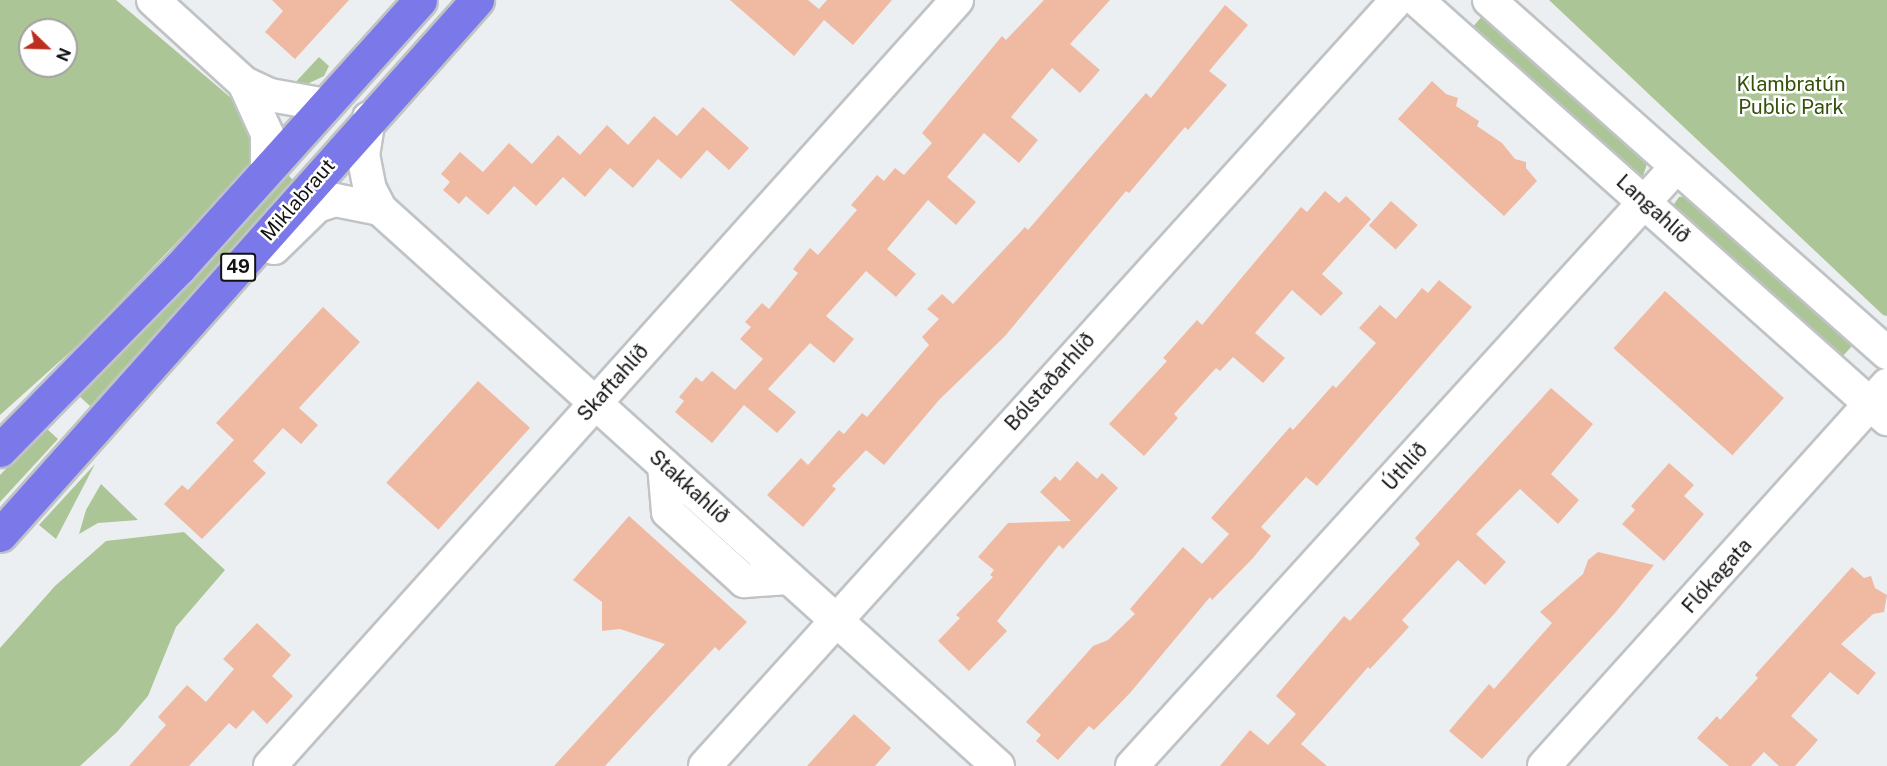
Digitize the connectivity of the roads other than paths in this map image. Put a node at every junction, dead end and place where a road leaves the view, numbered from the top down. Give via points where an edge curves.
1 (153, 0) edge
2 (420, 0) edge
3 (477, 0) edge
4 (957, 0) edge
5 (1396, 0) edge
6 (1417, 0) edge
7 (1489, 0) edge
8 (244, 83) junction
9 (326, 105) junction
10 (369, 118) junction
11 (1676, 167) junction
12 (267, 171) junction
13 (1646, 202) junction
14 (380, 209) junction
15 (209, 300) junction
16 (1887, 354) edge
17 (1882, 402) edge
18 (595, 403) junction
19 (0, 450) edge
20 (0, 535) edge
21 (835, 619) junction
22 (270, 766) edge
23 (705, 766) edge
24 (998, 766) edge
25 (1132, 766) edge
26 (1544, 766) edge

1 - 8 street
2 - 9 highway, 49
3 - 10 highway, Miklabraut / 49
4 - 18 street, Skaftahlíð
5 - 21 street, Bólstaðarhlíð
6 - 13 street, Langahlíð
7 - 11 street
8 - 9 street via 270,95
8 - 12 street via 267,134
9 - 12 highway, 49
10 - 14 street, Stakkahlíð via 363,154 370,189
10 - 15 highway, Miklabraut / 49
11 - 13 street, Úthlíð
11 - 16 street
12 - 19 highway, 49 via 179,268
13 - 17 street, Langahlíð
13 - 25 street, Úthlíð
14 - 15 street via 335,200 317,206 271,251
14 - 18 street, Stakkahlíð
15 - 20 highway, Miklabraut / 49
17 - 26 street, Flókagata
18 - 21 street, Stakkahlíð
18 - 22 street, Skaftahlíð
21 - 23 street, Bólstaðarhlíð
21 - 24 street, Stakkahlíð

